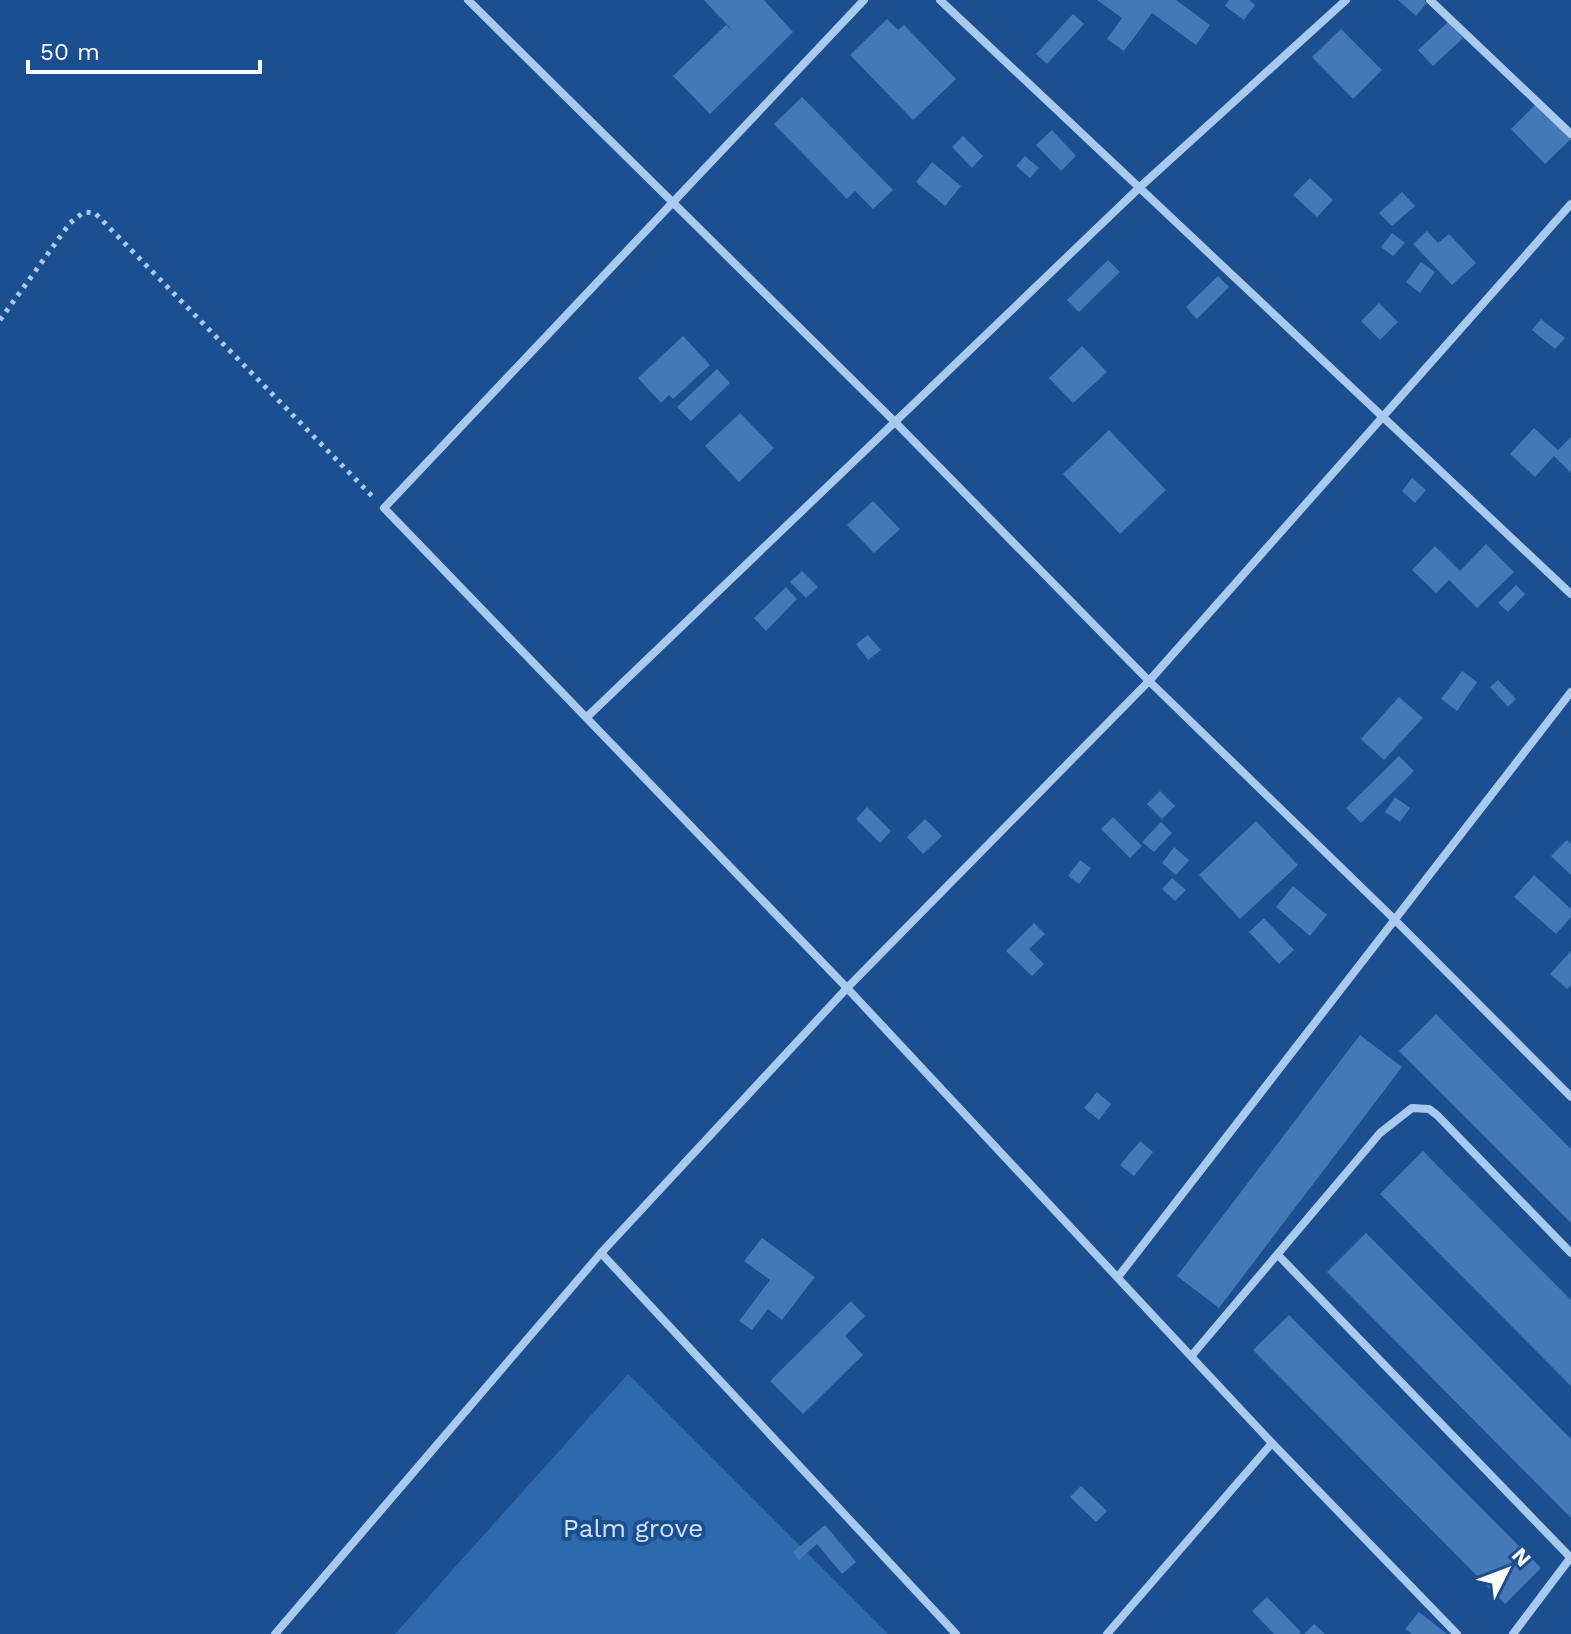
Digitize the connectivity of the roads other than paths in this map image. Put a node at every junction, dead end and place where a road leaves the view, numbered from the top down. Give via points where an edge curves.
1 (468, 0) edge
2 (864, 0) edge
3 (940, 0) edge
4 (1346, 0) edge
5 (1430, 0) edge
6 (1571, 134) edge
7 (1140, 187) junction
8 (675, 203) junction
9 (1571, 204) edge
10 (1382, 418) junction
11 (894, 421) junction
12 (1571, 594) edge
13 (1149, 681) junction
14 (1571, 692) edge
15 (587, 717) junction
16 (1393, 918) junction
17 (847, 988) junction
18 (1571, 1097) edge
19 (601, 1253) junction
20 (1571, 1253) edge
21 (1279, 1256) junction
22 (1118, 1277) junction
23 (1193, 1354) junction
24 (1272, 1443) junction
25 (1571, 1557) edge
26 (275, 1634) edge
27 (956, 1634) edge
28 (1107, 1634) edge
29 (1457, 1634) edge
30 (1513, 1634) edge

1 - 8 street
2 - 8 street
3 - 7 street
4 - 7 street
5 - 6 street
7 - 10 street
7 - 11 street
8 - 11 street
8 - 15 street via 384,508
9 - 10 street
10 - 12 street
10 - 13 street
11 - 13 street
11 - 15 street
13 - 16 street
13 - 17 street
14 - 16 street
15 - 17 street
16 - 18 street
16 - 22 street
17 - 19 street
17 - 22 street
19 - 26 street
19 - 27 street
20 - 21 street via 1437,1115 1420,1107 1406,1110 1380,1133
21 - 23 street
21 - 25 street
22 - 23 street
23 - 24 street
24 - 28 street
24 - 29 street
25 - 30 street

